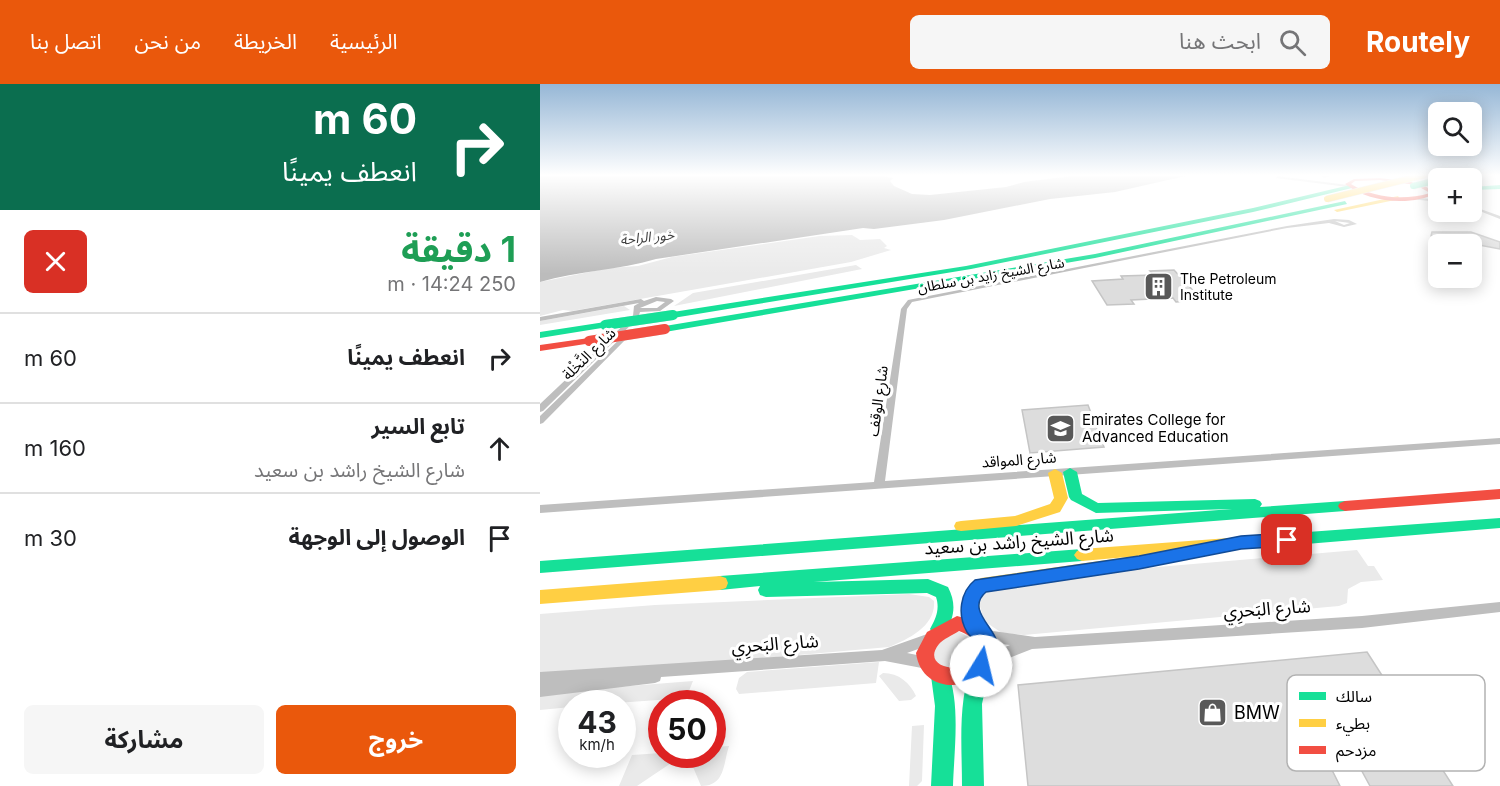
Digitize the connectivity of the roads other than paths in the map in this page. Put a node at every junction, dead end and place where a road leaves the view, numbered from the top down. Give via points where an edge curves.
1 (1274, 208) edge
2 (1323, 208) edge
3 (1357, 208) edge
4 (1482, 212) edge
5 (1500, 219) edge
6 (1332, 223) dead end
7 (940, 284) junction
8 (650, 299) junction
9 (625, 303) junction
10 (637, 309) junction
11 (658, 310) junction
12 (540, 319) edge
13 (540, 335) edge
14 (540, 348) edge
15 (540, 409) edge
16 (540, 421) edge
17 (1500, 441) edge
18 (1070, 472) junction
19 (1055, 473) junction
20 (879, 485) junction
21 (1500, 494) edge
22 (1438, 500) junction
23 (540, 509) edge
24 (1500, 523) edge
25 (1423, 529) junction
26 (1500, 532) edge
27 (1241, 543) junction
28 (835, 546) junction
29 (540, 556) edge
30 (624, 562) junction
31 (540, 567) edge
32 (567, 595) junction
33 (540, 597) edge
34 (1500, 607) edge
35 (978, 630) junction
36 (934, 634) junction
37 (1035, 643) junction
38 (882, 656) junction
39 (928, 664) junction
40 (983, 664) junction
41 (708, 668) junction
42 (940, 676) junction
43 (540, 679) edge
44 (540, 690) edge
45 (942, 786) edge
46 (972, 786) edge

1 - 13 main road, شارع الشيخ زايد بن سلطان, bridge via 1156,234 950,271
2 - 7 main road, شارع الشيخ زايد بن سلطان, bridge
3 - 7 main road via 1132,254
4 - 5 street
6 - 20 street, شارع الوقف via 919,298 904,309
7 - 14 main road, شارع الشيخ زايد بن سلطان, bridge
8 - 9 street
8 - 10 street, شارع النَّخْلة
8 - 11 street via 671,301
9 - 10 street
9 - 12 street
10 - 11 street
10 - 15 street, شارع النَّخْلة via 636,317
11 - 16 street, شارع النَّخْلة via 647,316
17 - 18 street, شارع المواقد
18 - 19 street, شارع المواقد
18 - 22 main road via 1076,497 1096,508 1378,498
19 - 20 street, شارع المواقد
19 - 28 main road via 1060,501 1043,514
20 - 23 street, شارع المواقد
21 - 22 main road, شارع الشيخ راشد بن سعيد
22 - 28 main road, شارع الشيخ راشد بن سعيد
24 - 25 main road, شارع الشيخ راشد بن سعيد
25 - 26 main road
25 - 27 main road, شارع الشيخ راشد بن سعيد
27 - 32 main road, شارع الشيخ راشد بن سعيد
27 - 35 main road via 987,583 972,595 970,614
28 - 30 main road, شارع الشيخ راشد بن سعيد
29 - 30 main road via 596,553
30 - 31 main road, شارع الشيخ راشد بن سعيد
32 - 33 main road, شارع الشيخ راشد بن سعيد
32 - 36 main road via 928,586 942,592 947,604 947,612
34 - 37 street, شارع البَحرِي via 1362,622
35 - 36 main road via 957,623
35 - 37 street, شارع البَحرِي via 992,637
35 - 40 main road via 987,642
36 - 38 street, شارع البَحرِي
36 - 39 main road via 926,647
37 - 40 street, شارع البَحرِي via 1007,651
38 - 39 street, شارع البَحرِي
38 - 41 street, شارع البَحرِي
39 - 42 main road
40 - 42 main road via 966,677
40 - 46 main road via 972,704
41 - 43 street, شارع البَحرِي
41 - 44 street, شارع البَحرِي
42 - 45 main road via 945,706

